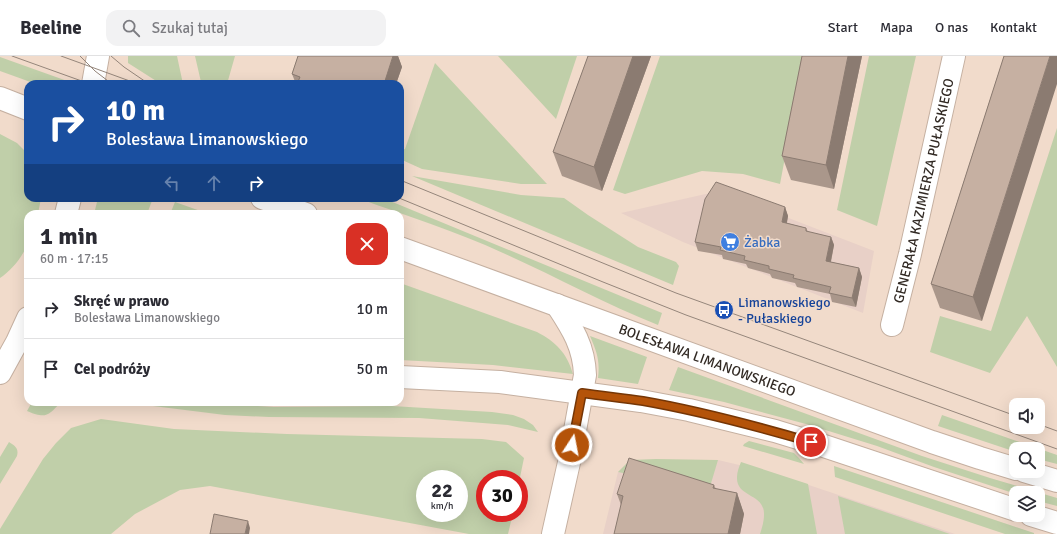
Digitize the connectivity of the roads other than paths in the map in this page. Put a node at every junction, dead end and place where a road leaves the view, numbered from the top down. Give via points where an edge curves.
1 (98, 56) edge
2 (954, 56) edge
3 (94, 80) edge
4 (0, 98) edge
5 (24, 107) edge
6 (273, 202) edge
7 (295, 210) edge
8 (404, 249) edge
9 (557, 305) junction
10 (24, 325) edge
11 (892, 325) dead end
12 (15, 341) edge
13 (0, 373) edge
14 (404, 377) edge
15 (582, 393) junction
16 (1009, 466) edge
17 (1045, 477) edge
18 (1057, 481) edge
19 (1009, 508) edge
20 (1045, 519) edge
21 (1057, 523) edge
22 (553, 534) edge

1 - 3 main road
2 - 11 main road, GENERAŁA KAZIMIERZA PUŁASKIEGO
4 - 5 main road
6 - 7 main road
8 - 9 main road, BOLESŁAWA LIMANOWSKIEGO
9 - 15 main road via 580,348 585,375
9 - 16 main road, BOLESŁAWA LIMANOWSKIEGO via 932,442
10 - 12 main road
12 - 13 main road
14 - 15 main road via 500,382
15 - 19 main road via 657,404 775,431
15 - 22 main road
17 - 18 main road
20 - 21 main road

